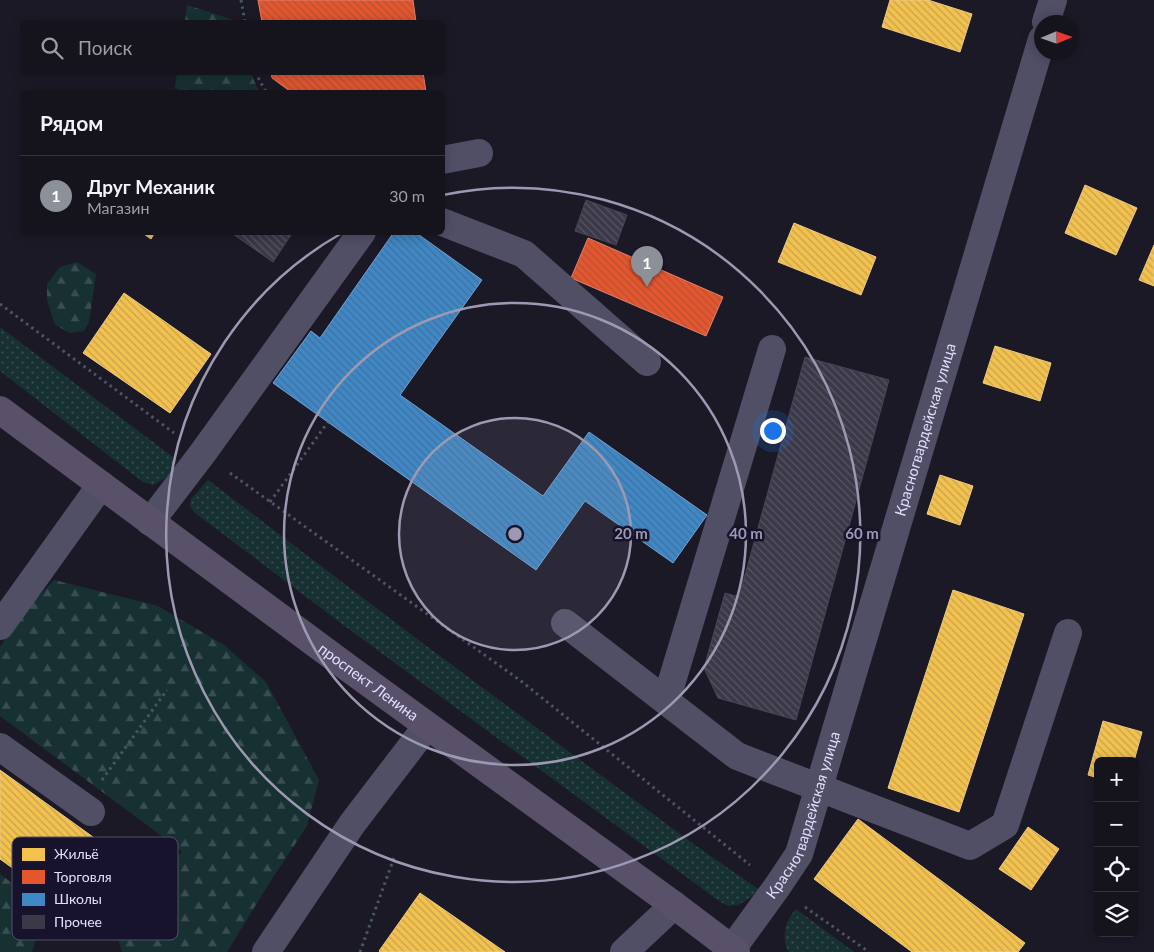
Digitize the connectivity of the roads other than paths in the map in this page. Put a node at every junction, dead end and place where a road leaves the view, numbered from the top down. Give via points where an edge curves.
1 (1053, 0) edge
2 (1048, 15) edge
3 (1035, 60) edge
4 (478, 153) dead end
5 (445, 159) edge
6 (445, 223) edge
7 (360, 235) edge
8 (772, 350) dead end
9 (647, 362) dead end
10 (0, 410) edge
11 (101, 484) junction
12 (150, 522) junction
13 (565, 623) dead end
14 (0, 626) edge
15 (1068, 633) dead end
16 (666, 701) junction
17 (427, 726) junction
18 (0, 747) edge
19 (818, 787) junction
20 (87, 809) road end
21 (674, 905) junction
22 (734, 951) edge
23 (266, 952) edge
24 (624, 952) edge

1 - 2 street
3 - 19 street, Красногвардейская улица
4 - 5 street
6 - 9 street via 524,254
7 - 12 street
8 - 16 street
10 - 11 main road, проспект Ленина
11 - 12 main road, проспект Ленина
11 - 14 street
12 - 17 main road, проспект Ленина
13 - 16 street
15 - 19 street via 1006,824 970,846
16 - 19 street via 738,756
17 - 21 main road, проспект Ленина
17 - 23 street via 352,824
18 - 20 street
19 - 22 street, Красногвардейская улица via 799,854
21 - 22 main road, проспект Ленина
21 - 24 street

